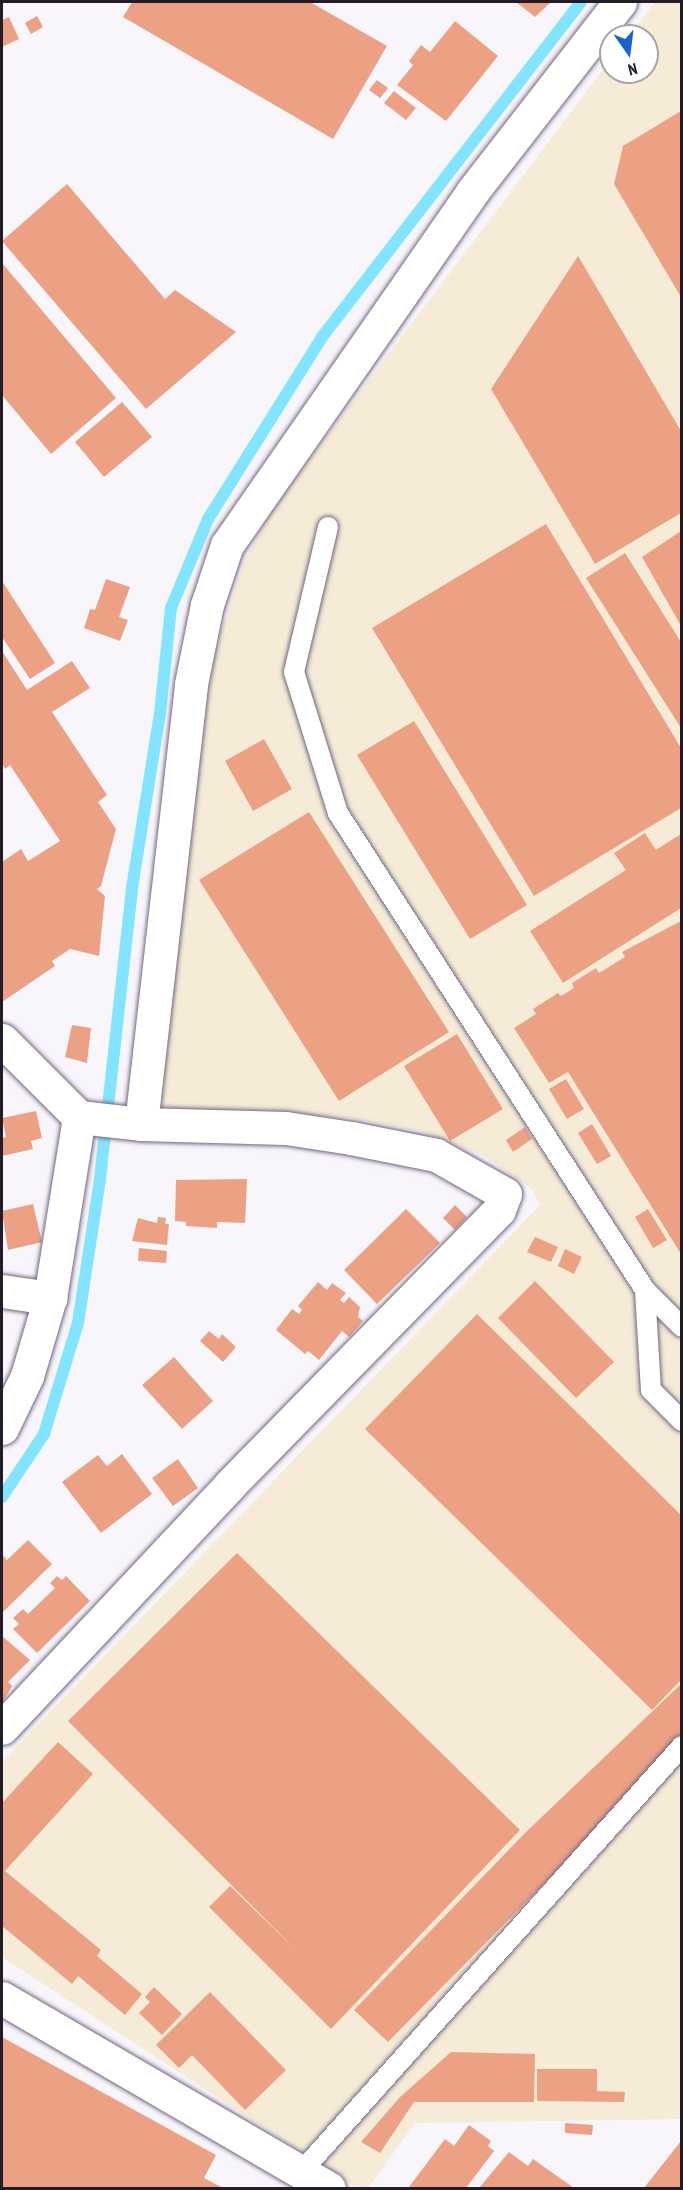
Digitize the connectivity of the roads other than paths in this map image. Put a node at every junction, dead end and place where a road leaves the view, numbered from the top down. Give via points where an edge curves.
1 (620, 2) edge
2 (328, 527) dead end
3 (2, 1040) edge
4 (79, 1116) junction
5 (141, 1124) junction
6 (645, 1290) junction
7 (2, 1291) edge
8 (50, 1298) junction
9 (681, 1327) edge
10 (681, 1421) edge
11 (2, 1428) edge
12 (2, 1728) edge
13 (681, 1746) edge
14 (2, 1998) edge
15 (316, 2180) edge

1 - 5 street via 472,192 227,546 207,605 191,684
2 - 6 lane via 294,672 339,813
3 - 4 street
4 - 5 street
4 - 8 street
5 - 12 street via 286,1128 351,1138 436,1155 506,1194 499,1209
6 - 9 lane
6 - 10 lane via 651,1390
7 - 8 street
8 - 11 street via 27,1376
13 - 15 lane
14 - 15 street

